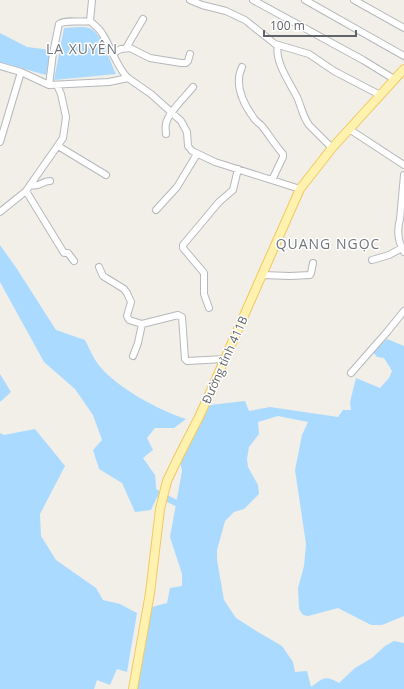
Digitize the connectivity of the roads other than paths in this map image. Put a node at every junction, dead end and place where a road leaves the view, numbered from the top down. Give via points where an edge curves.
1 (92, 0) edge
2 (190, 0) edge
3 (254, 0) edge
4 (305, 0) edge
5 (354, 0) edge
6 (143, 19) dead end
7 (90, 21) junction
8 (404, 28) edge
9 (278, 45) junction
10 (126, 48) junction
11 (114, 53) junction
12 (190, 54) dead end
13 (404, 56) edge
14 (0, 66) edge
15 (242, 67) dead end
16 (404, 69) edge
17 (21, 72) junction
18 (128, 78) junction
19 (394, 79) junction
20 (49, 85) junction
21 (57, 85) junction
22 (193, 88) dead end
23 (380, 95) junction
24 (172, 112) junction
25 (349, 129) junction
26 (166, 134) dead end
27 (0, 142) edge
28 (58, 146) junction
29 (332, 148) junction
30 (196, 154) junction
31 (404, 165) edge
32 (238, 169) junction
33 (106, 175) dead end
34 (404, 175) edge
35 (272, 180) junction
36 (50, 181) dead end
37 (30, 185) junction
38 (300, 189) junction
39 (26, 191) junction
40 (156, 210) dead end
41 (0, 212) edge
42 (403, 250) edge
43 (372, 260) dead end
44 (74, 261) dead end
45 (313, 263) dead end
46 (99, 267) dead end
47 (262, 275) junction
48 (209, 308) dead end
49 (404, 311) edge
50 (142, 324) junction
51 (133, 356) dead end
52 (225, 359) junction
53 (351, 372) dead end
54 (133, 689) edge

1 - 7 street
2 - 9 street via 245,20
3 - 19 street
4 - 13 street
5 - 8 street
6 - 10 street
7 - 11 street
7 - 20 street via 59,24
9 - 23 street via 311,56
9 - 29 street via 277,54 306,121
10 - 11 street
10 - 12 street via 150,58 181,63 188,61
11 - 18 street via 121,71
14 - 17 street
15 - 35 street via 238,84 242,95 254,118 283,154
16 - 19 main road, Đường tỉnh 411B
17 - 20 street
17 - 27 street
18 - 21 street via 109,82
18 - 24 street
19 - 23 main road, Đường tỉnh 411B
20 - 21 street
21 - 28 street via 66,117 63,138
22 - 24 street
23 - 25 main road, Đường tỉnh 411B
24 - 26 street via 166,123
24 - 30 street via 181,121 188,146
25 - 29 main road, Đường tỉnh 411B
25 - 31 street
28 - 33 street
28 - 37 street
29 - 38 main road, Đường tỉnh 411B
30 - 32 street
30 - 40 street via 177,187
32 - 35 street
32 - 48 street via 232,190 183,245 204,273 204,294
34 - 42 street via 398,225 398,237
35 - 38 street
36 - 37 street via 38,186
37 - 39 street
38 - 47 main road, Đường tỉnh 411B
39 - 41 street
39 - 44 street via 64,253 68,253
42 - 43 street
45 - 47 street via 310,274
46 - 50 street via 103,276 127,293 131,302 128,319
47 - 52 main road, Đường tỉnh 411B
49 - 53 street
50 - 51 street
50 - 52 street via 182,317 187,361
52 - 54 main road, Đường tỉnh 411B via 167,481 160,508 150,593

